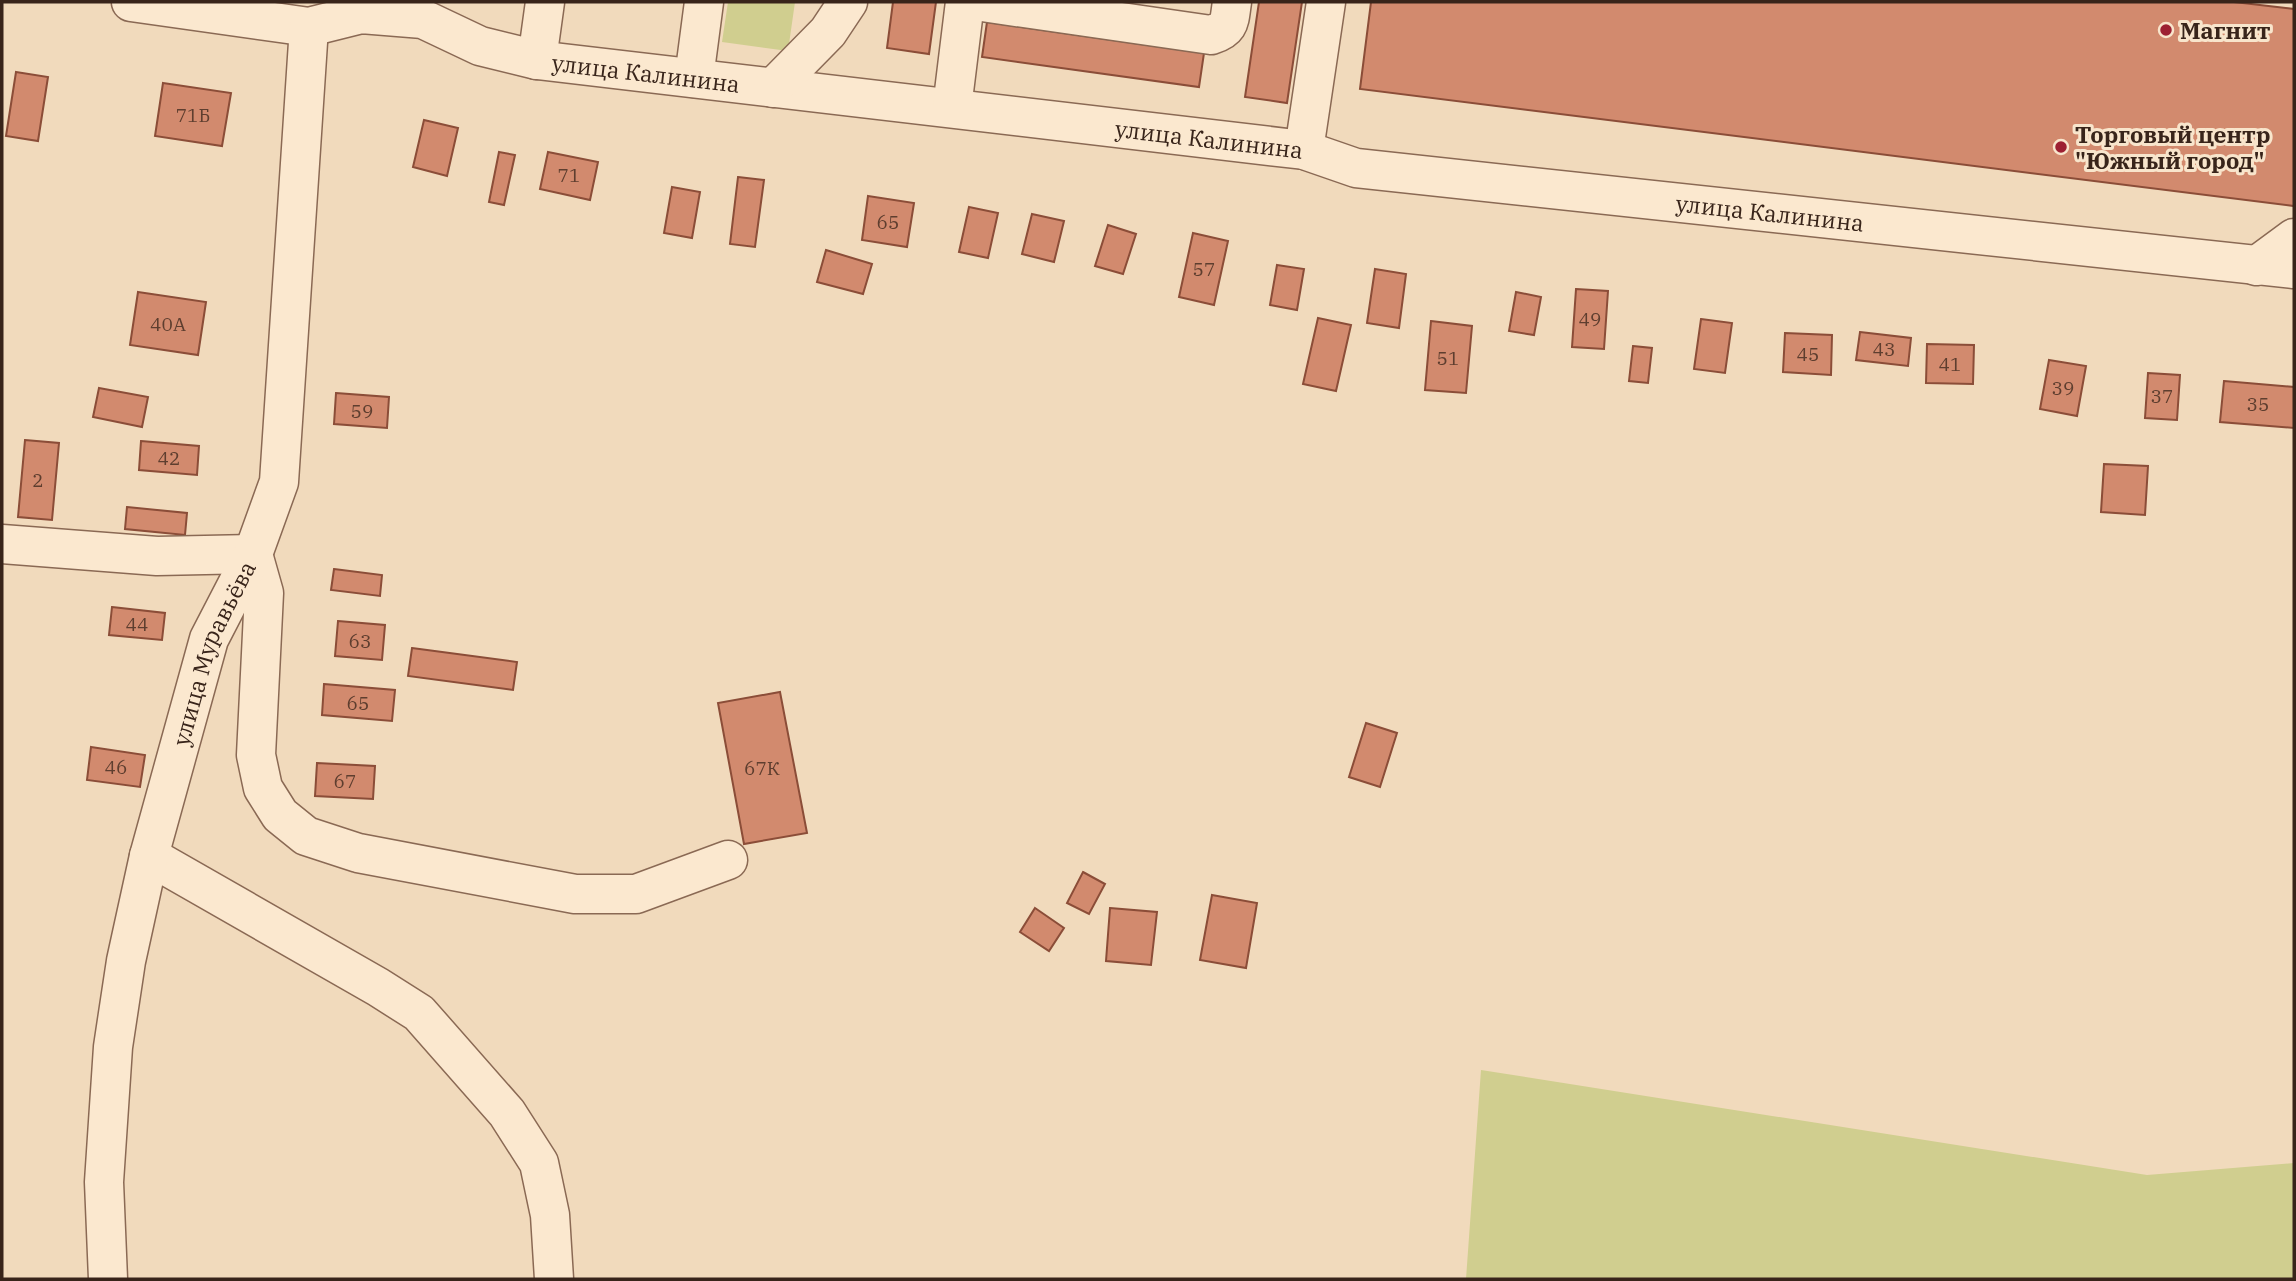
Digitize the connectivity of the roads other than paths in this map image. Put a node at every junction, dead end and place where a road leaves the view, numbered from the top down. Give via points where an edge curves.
1 (131, 2) edge
2 (545, 2) edge
3 (704, 2) edge
4 (848, 2) edge
5 (965, 2) edge
6 (982, 2) edge
7 (1232, 2) edge
8 (1326, 2) edge
9 (182, 6) edge
10 (1098, 10) edge
11 (297, 18) edge
12 (537, 60) junction
13 (694, 78) junction
14 (773, 88) junction
15 (952, 108) junction
16 (1304, 150) junction
17 (2294, 238) edge
18 (2256, 266) junction
19 (2294, 270) edge
20 (2, 544) edge
21 (253, 554) junction
22 (149, 856) junction
23 (728, 860) dead end
24 (108, 1279) edge
25 (554, 1279) edge

1 - 9 street, улица Калинина
2 - 12 street
3 - 13 street
4 - 14 street via 828,32
5 - 15 street
6 - 10 street
7 - 10 street via 1223,31 1211,35
8 - 16 street
9 - 11 street, улица Калинина
11 - 12 street, улица Калинина via 361,14 422,19 480,46
11 - 21 street, улица Муравьёва via 279,482
12 - 13 street, улица Калинина
13 - 14 street, улица Калинина
14 - 15 street, улица Калинина
15 - 16 street, улица Калинина
16 - 18 street, улица Калинина via 1356,168
17 - 18 street
18 - 19 street, улица Калинина
20 - 21 street via 157,556
21 - 22 street, улица Муравьёва via 209,639
21 - 23 street via 264,593 256,755 263,788 280,815 306,836 358,853 575,894 636,894
22 - 24 street, улица Муравьёва via 113,1047 104,1182
22 - 25 street via 419,1013 507,1113 539,1163 550,1216

